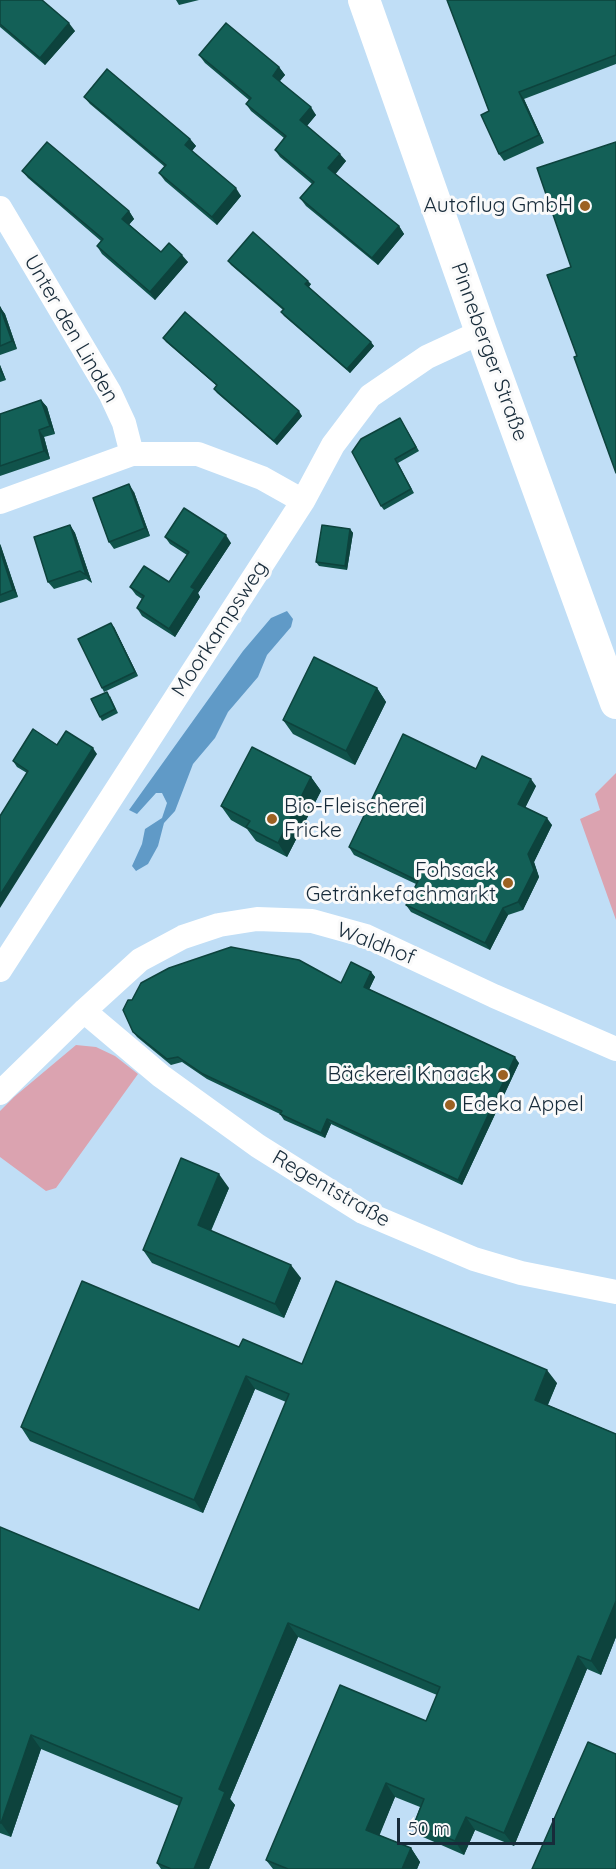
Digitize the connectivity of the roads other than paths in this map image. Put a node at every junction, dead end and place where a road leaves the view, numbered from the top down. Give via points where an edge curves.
1 (364, 0) edge
2 (0, 208) edge
3 (481, 332) junction
4 (132, 454) junction
5 (303, 501) junction
6 (0, 502) edge
7 (616, 703) edge
8 (0, 970) edge
9 (84, 1011) junction
10 (616, 1049) edge
11 (0, 1093) edge
12 (616, 1292) edge

1 - 3 main road, Pinneberger Straße
2 - 4 street, Unter den Linden via 111,393
3 - 5 street, Moorkampsweg via 427,357 370,396 333,445
3 - 7 main road, Pinneberger Straße
4 - 5 street via 198,454 262,478
4 - 6 street
5 - 8 street, Moorkampsweg
9 - 10 street, Waldhof via 140,960 183,937 219,925 257,920 312,921 366,936
9 - 11 street, Waldhof
9 - 12 street, Regentstraße via 161,1076 258,1146 363,1212 474,1259

